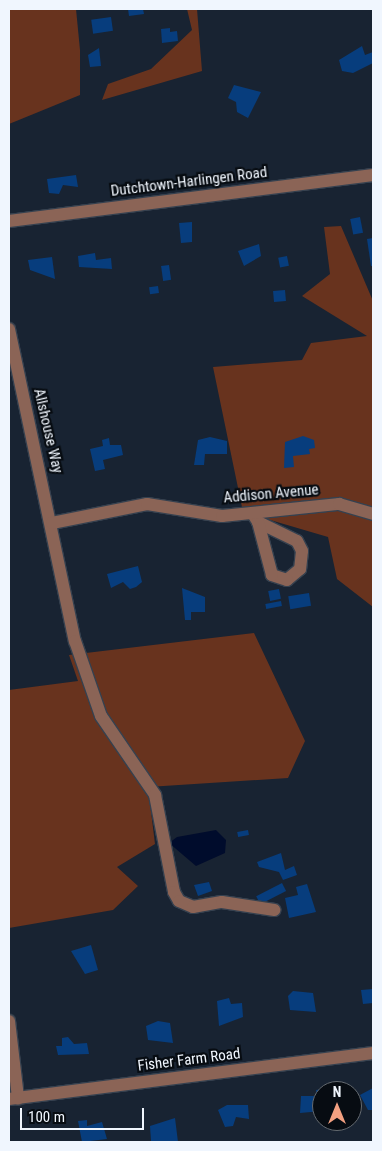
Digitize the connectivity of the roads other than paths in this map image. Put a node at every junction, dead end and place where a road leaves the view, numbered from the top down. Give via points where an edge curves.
1 (373, 175) edge
2 (9, 221) edge
3 (9, 330) edge
4 (373, 514) edge
5 (256, 518) junction
6 (52, 523) junction
7 (274, 910) dead end
8 (9, 1021) edge
9 (373, 1053) edge
10 (13, 1099) edge

1 - 2 street, Dutchtown-Harlingen Road
3 - 6 street, Allshouse Way
4 - 5 street, Addison Avenue via 339,504
5 - 5 street via 297,541 302,551 300,569 288,580 272,575
5 - 6 street, Addison Avenue via 147,504
6 - 7 street, Allshouse Way via 74,641 87,682 101,716 155,795 179,901 193,907 222,902
8 - 10 street
9 - 10 street, Fisher Farm Road

